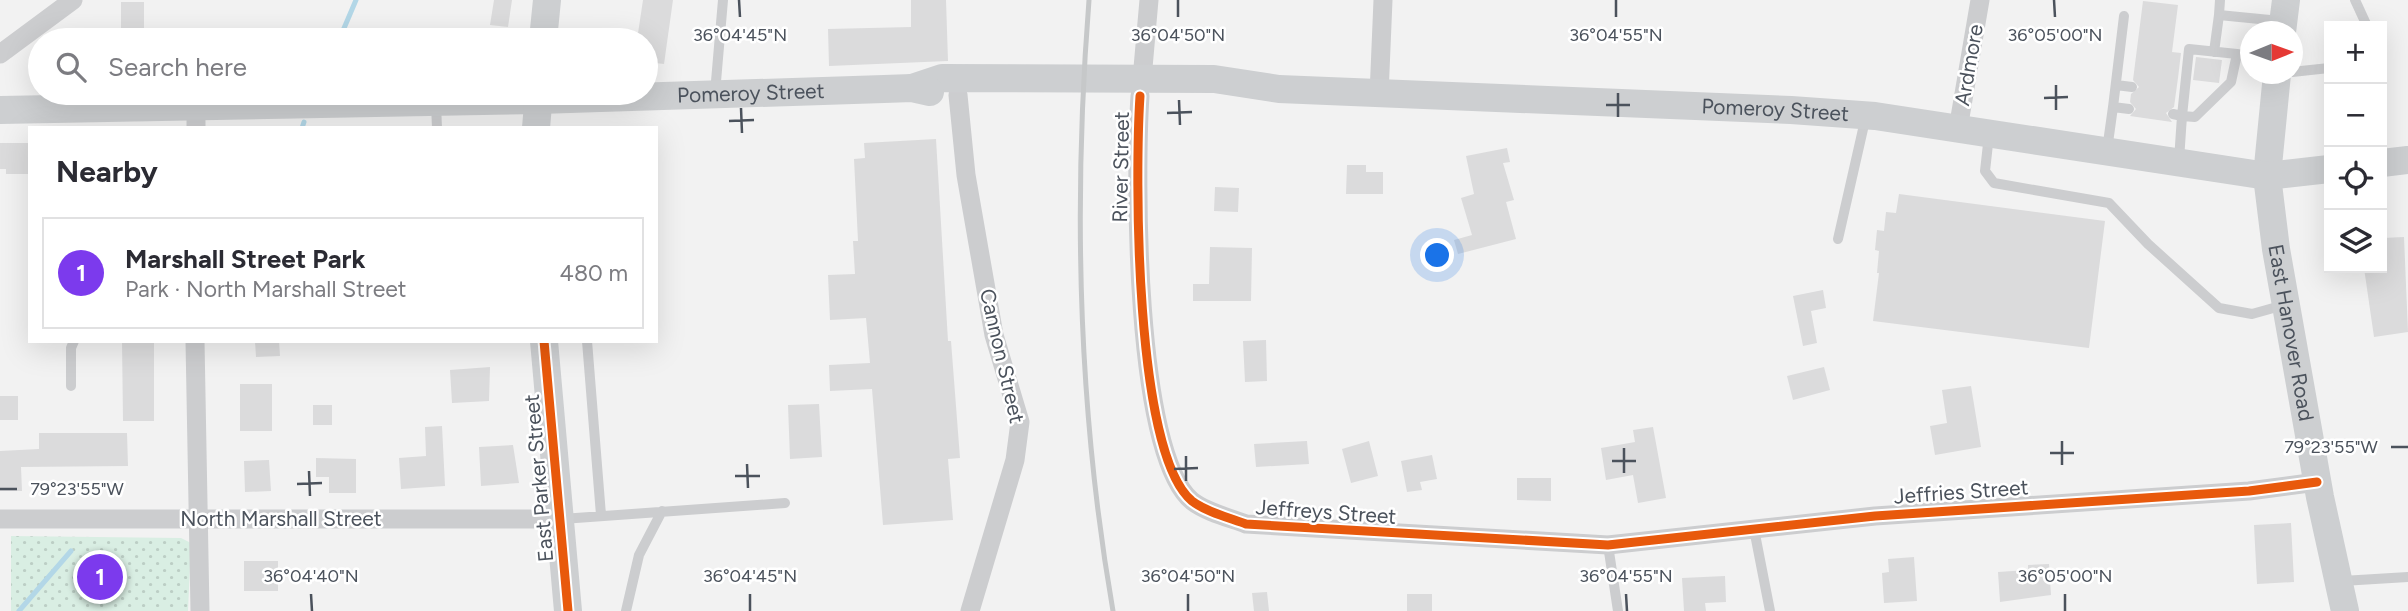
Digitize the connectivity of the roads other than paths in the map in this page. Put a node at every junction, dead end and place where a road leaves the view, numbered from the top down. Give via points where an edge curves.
1 (73, 0) edge
2 (547, 0) edge
3 (723, 0) edge
4 (1149, 0) edge
5 (1382, 0) edge
6 (1980, 0) edge
7 (2220, 0) edge
8 (2355, 0) edge
9 (2220, 15) junction
10 (2124, 16) dead end
11 (2284, 18) edge
12 (2365, 21) edge
13 (35, 28) edge
14 (544, 28) edge
15 (28, 33) edge
16 (2214, 52) junction
17 (0, 54) edge
18 (2236, 54) junction
19 (2240, 55) edge
20 (2324, 69) edge
21 (2303, 71) edge
22 (2276, 84) edge
23 (2116, 85) junction
24 (1141, 87) junction
25 (2132, 87) dead end
26 (912, 88) junction
27 (715, 94) junction
28 (658, 95) edge
29 (958, 95) junction
30 (1379, 95) junction
31 (491, 105) edge
32 (538, 105) edge
33 (2113, 107) junction
34 (2129, 109) dead end
35 (0, 110) edge
36 (437, 115) edge
37 (2178, 115) junction
38 (196, 116) edge
39 (1866, 116) junction
40 (536, 126) edge
41 (1958, 129) junction
42 (1989, 134) junction
43 (2107, 151) junction
44 (2408, 160) edge
45 (2179, 162) junction
46 (2387, 162) edge
47 (2324, 170) edge
48 (2267, 176) junction
49 (1137, 239) joint
50 (1838, 239) dead end
51 (2285, 305) junction
52 (74, 343) edge
53 (195, 343) edge
54 (544, 343) edge
55 (587, 343) edge
56 (71, 386) dead end
57 (2317, 482) junction
58 (785, 503) dead end
59 (662, 511) junction
60 (601, 515) junction
61 (0, 519) edge
62 (198, 519) junction
63 (561, 519) junction
64 (1754, 529) junction
65 (1608, 545) junction
66 (2408, 577) edge
67 (2339, 581) junction
68 (200, 611) edge
69 (568, 611) edge
70 (626, 611) edge
71 (970, 611) edge
72 (1618, 611) edge
73 (1770, 611) edge
74 (2344, 611) edge

1 - 13 street
2 - 14 street
3 - 27 lane
4 - 24 street, River Street
5 - 30 street
6 - 41 street, Ardmore
7 - 9 lane
8 - 12 lane
9 - 11 lane
9 - 16 lane
10 - 23 lane
15 - 17 street
16 - 18 lane
16 - 37 lane via 2189,49
18 - 19 lane
18 - 37 lane via 2231,82 2195,117
20 - 21 lane
22 - 48 street, East Hanover Road
23 - 25 lane
23 - 33 lane
24 - 26 street, Pomeroy Street via 942,78
24 - 29 street, Pomeroy Street
24 - 30 street, Pomeroy Street via 1214,96 1279,89
24 - 49 street, River Street
26 - 27 street, Pomeroy Street
26 - 29 street, Pomeroy Street
27 - 28 street, Pomeroy Street
29 - 71 street, Cannon Street via 966,175 994,335 1020,422 1015,460
30 - 39 street, Pomeroy Street
31 - 36 street, Pomeroy Street
32 - 40 street
33 - 34 lane
33 - 43 lane
35 - 38 street, Pomeroy Street
36 - 38 street, Pomeroy Street
37 - 45 lane
39 - 41 street, Pomeroy Street
39 - 50 lane
41 - 42 street, Pomeroy Street
42 - 43 street, Pomeroy Street
42 - 51 lane via 1985,171 1994,183 2109,202 2219,308 2252,314
43 - 45 street, Pomeroy Street
44 - 46 street
45 - 48 street, Pomeroy Street
47 - 48 street, Pomeroy Street
48 - 51 street, East Hanover Road
49 - 65 street, Jeffreys Street via 1158,423 1172,470 1192,501 1246,524
51 - 57 street, East Hanover Road
52 - 56 lane
53 - 62 street
54 - 63 street, East Parker Street
55 - 60 lane
57 - 64 street, Jeffries Street
57 - 67 street, East Hanover Road
58 - 59 lane
59 - 60 lane
59 - 70 lane via 639,555
60 - 63 lane
61 - 62 street, North Marshall Street
62 - 63 street, North Marshall Street
62 - 68 street
63 - 69 street, East Parker Street
64 - 65 street, Jeffries Street
64 - 73 lane
65 - 72 lane
66 - 67 lane
67 - 74 street, East Hanover Road

